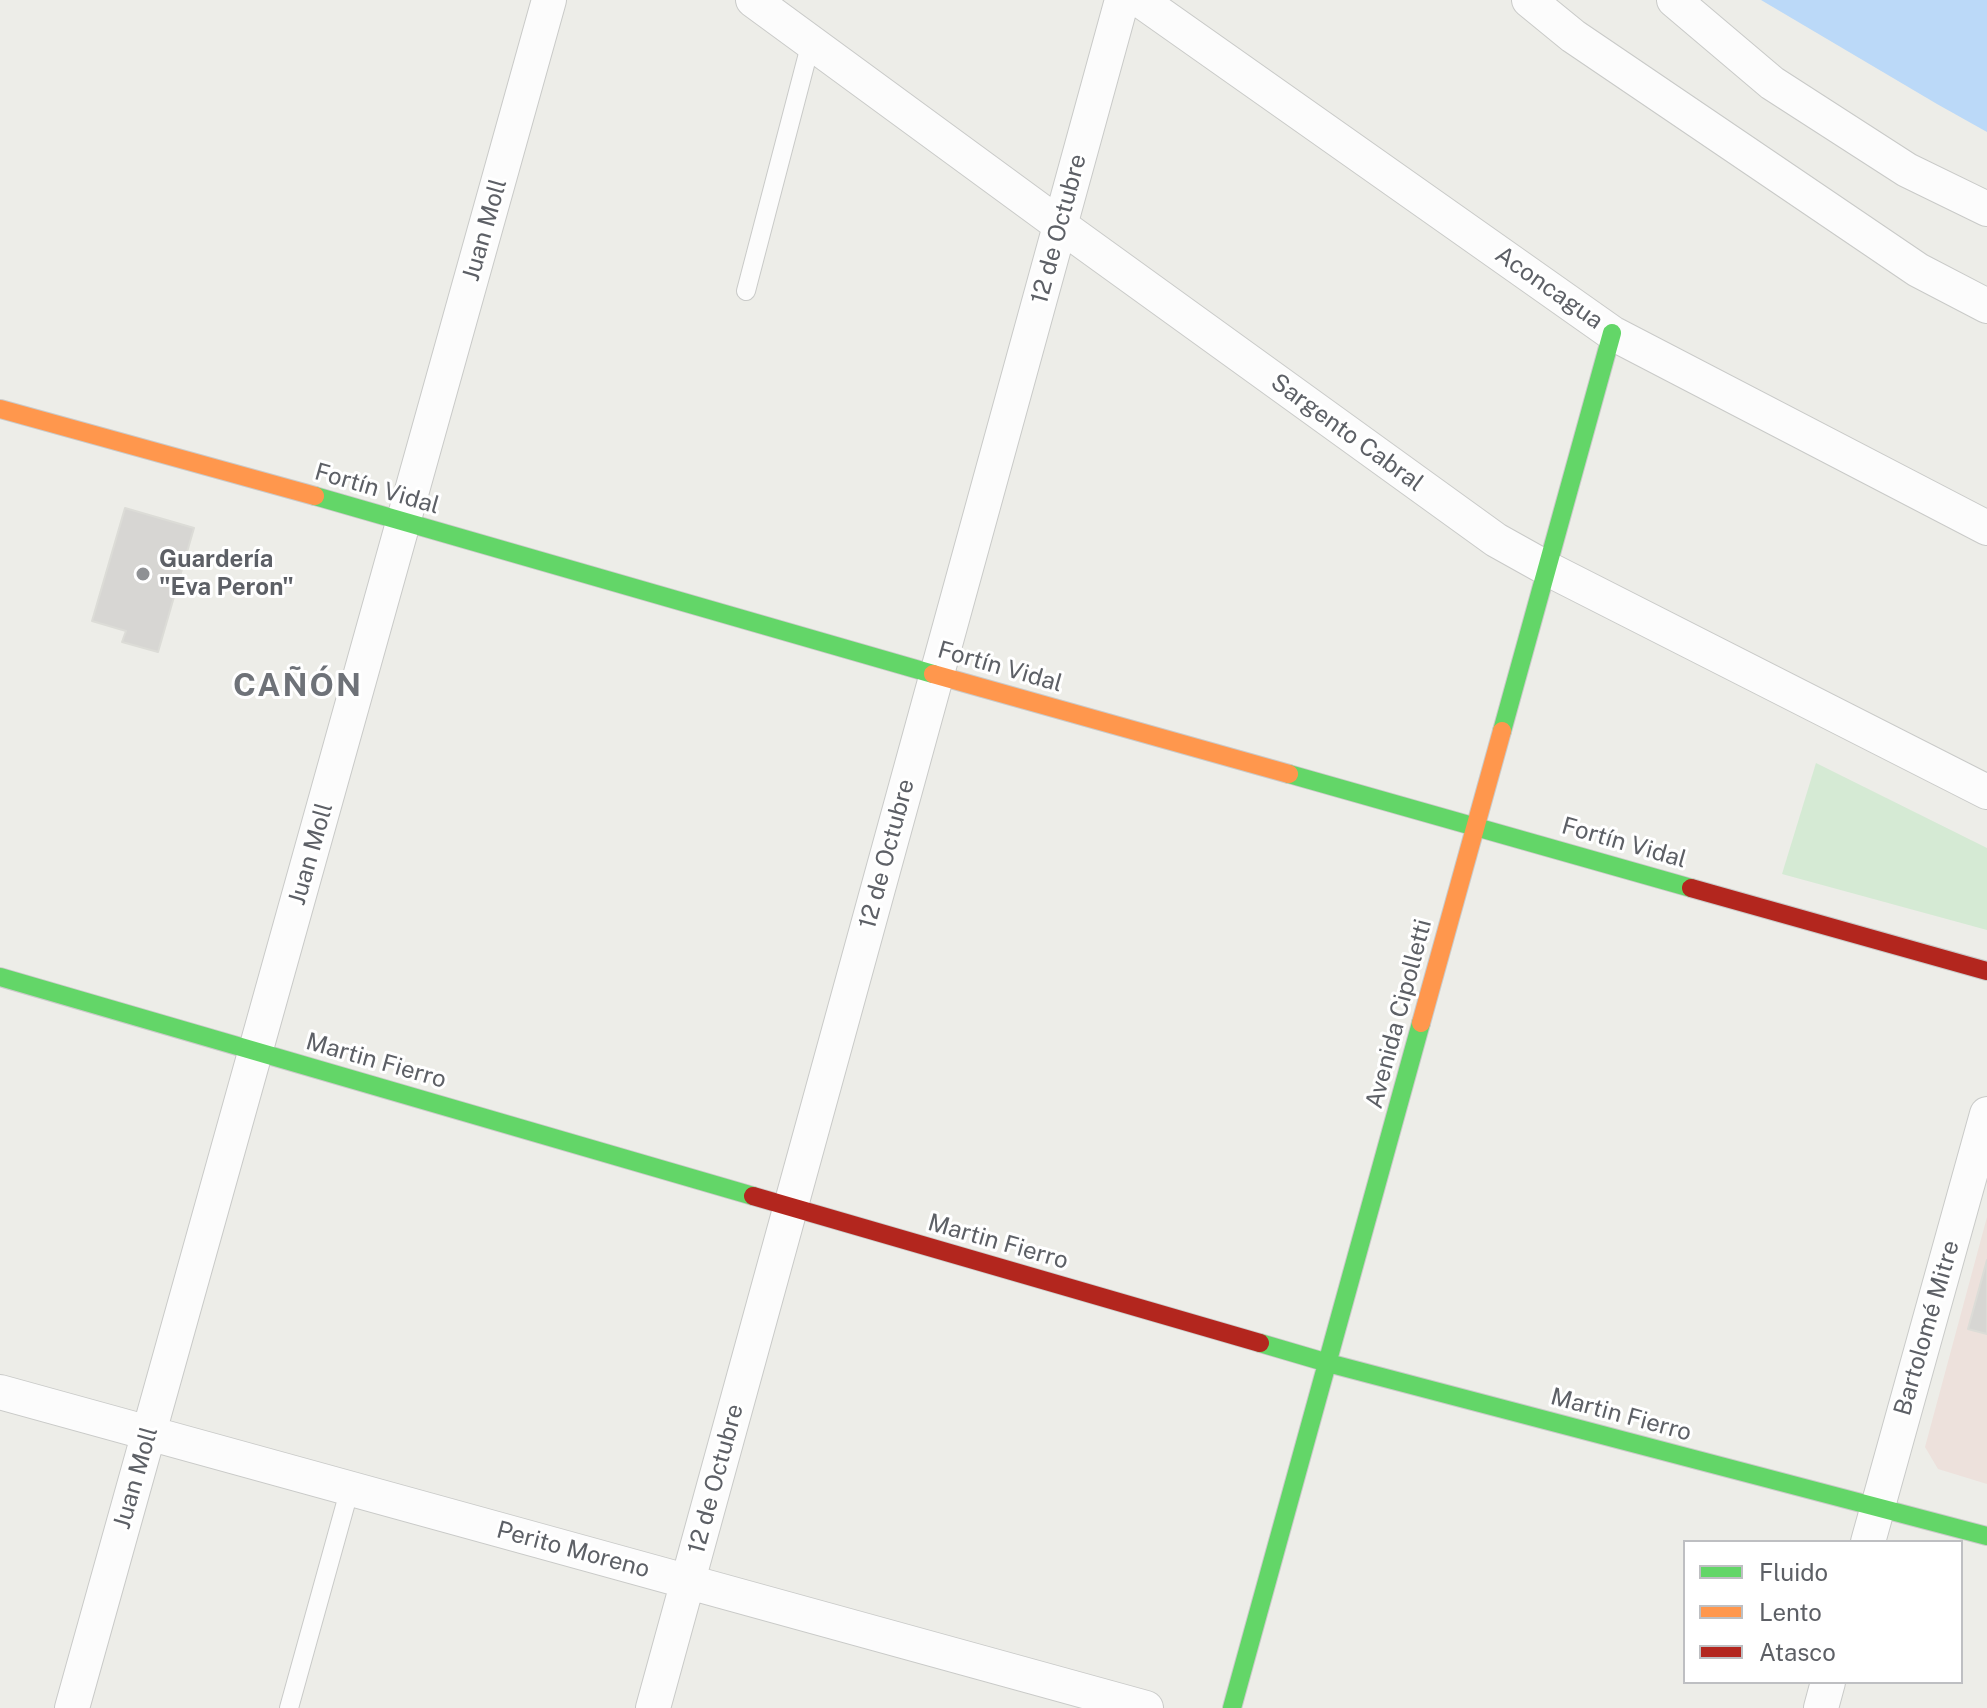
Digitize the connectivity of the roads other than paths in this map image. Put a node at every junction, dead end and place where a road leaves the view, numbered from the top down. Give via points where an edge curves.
1 (549, 0) edge
2 (753, 0) edge
3 (1122, 0) edge
4 (1140, 0) edge
5 (1529, 0) edge
6 (1674, 0) edge
7 (811, 42) junction
8 (1987, 209) edge
9 (1060, 225) junction
10 (746, 291) dead end
11 (1987, 306) edge
12 (1612, 333) junction
13 (0, 409) edge
14 (404, 521) junction
15 (1987, 528) edge
16 (1548, 569) junction
17 (936, 675) junction
18 (1987, 792) edge
19 (1476, 826) junction
20 (1987, 971) edge
21 (0, 977) edge
22 (256, 1051) junction
23 (1987, 1114) edge
24 (790, 1207) junction
25 (1328, 1363) junction
26 (0, 1392) edge
27 (149, 1433) junction
28 (350, 1488) junction
29 (1877, 1507) junction
30 (1987, 1536) edge
31 (1869, 1540) edge
32 (687, 1582) junction
33 (1827, 1684) edge
34 (72, 1708) edge
35 (289, 1708) edge
36 (653, 1708) edge
37 (1146, 1708) edge
38 (1232, 1708) edge
39 (1821, 1708) edge

1 - 14 street, Juan Moll
2 - 7 street, Sargento Cabral
3 - 9 street, 12 de Octubre
4 - 12 street, Aconcagua
5 - 11 street via 1573,36 1904,261
6 - 8 street via 1772,83 1907,170
7 - 9 street, Sargento Cabral
7 - 10 lane
9 - 16 street, Sargento Cabral via 1496,540
9 - 17 street, 12 de Octubre
12 - 15 street, Aconcagua
12 - 16 street, Avenida Cipolletti
13 - 14 street, Fortín Vidal
14 - 17 street, Fortín Vidal
14 - 22 street, Juan Moll
16 - 18 street, Sargento Cabral
16 - 19 street, Avenida Cipolletti
17 - 19 street, Fortín Vidal
17 - 24 street, 12 de Octubre
19 - 20 street, Fortín Vidal
19 - 25 street, Avenida Cipolletti
21 - 22 street, Martin Fierro
22 - 24 street, Martin Fierro
22 - 27 street, Juan Moll
23 - 29 street, Bartolomé Mitre
24 - 25 street, Martin Fierro
24 - 32 street, 12 de Octubre
25 - 29 street, Martin Fierro
25 - 38 street, Avenida Cipolletti
26 - 27 street, Perito Moreno
27 - 28 street, Perito Moreno
27 - 34 street, Juan Moll
28 - 32 street, Perito Moreno
28 - 35 lane
29 - 30 street, Martin Fierro
29 - 31 street, Bartolomé Mitre
32 - 36 street, 12 de Octubre
32 - 37 street, Perito Moreno
33 - 39 street

